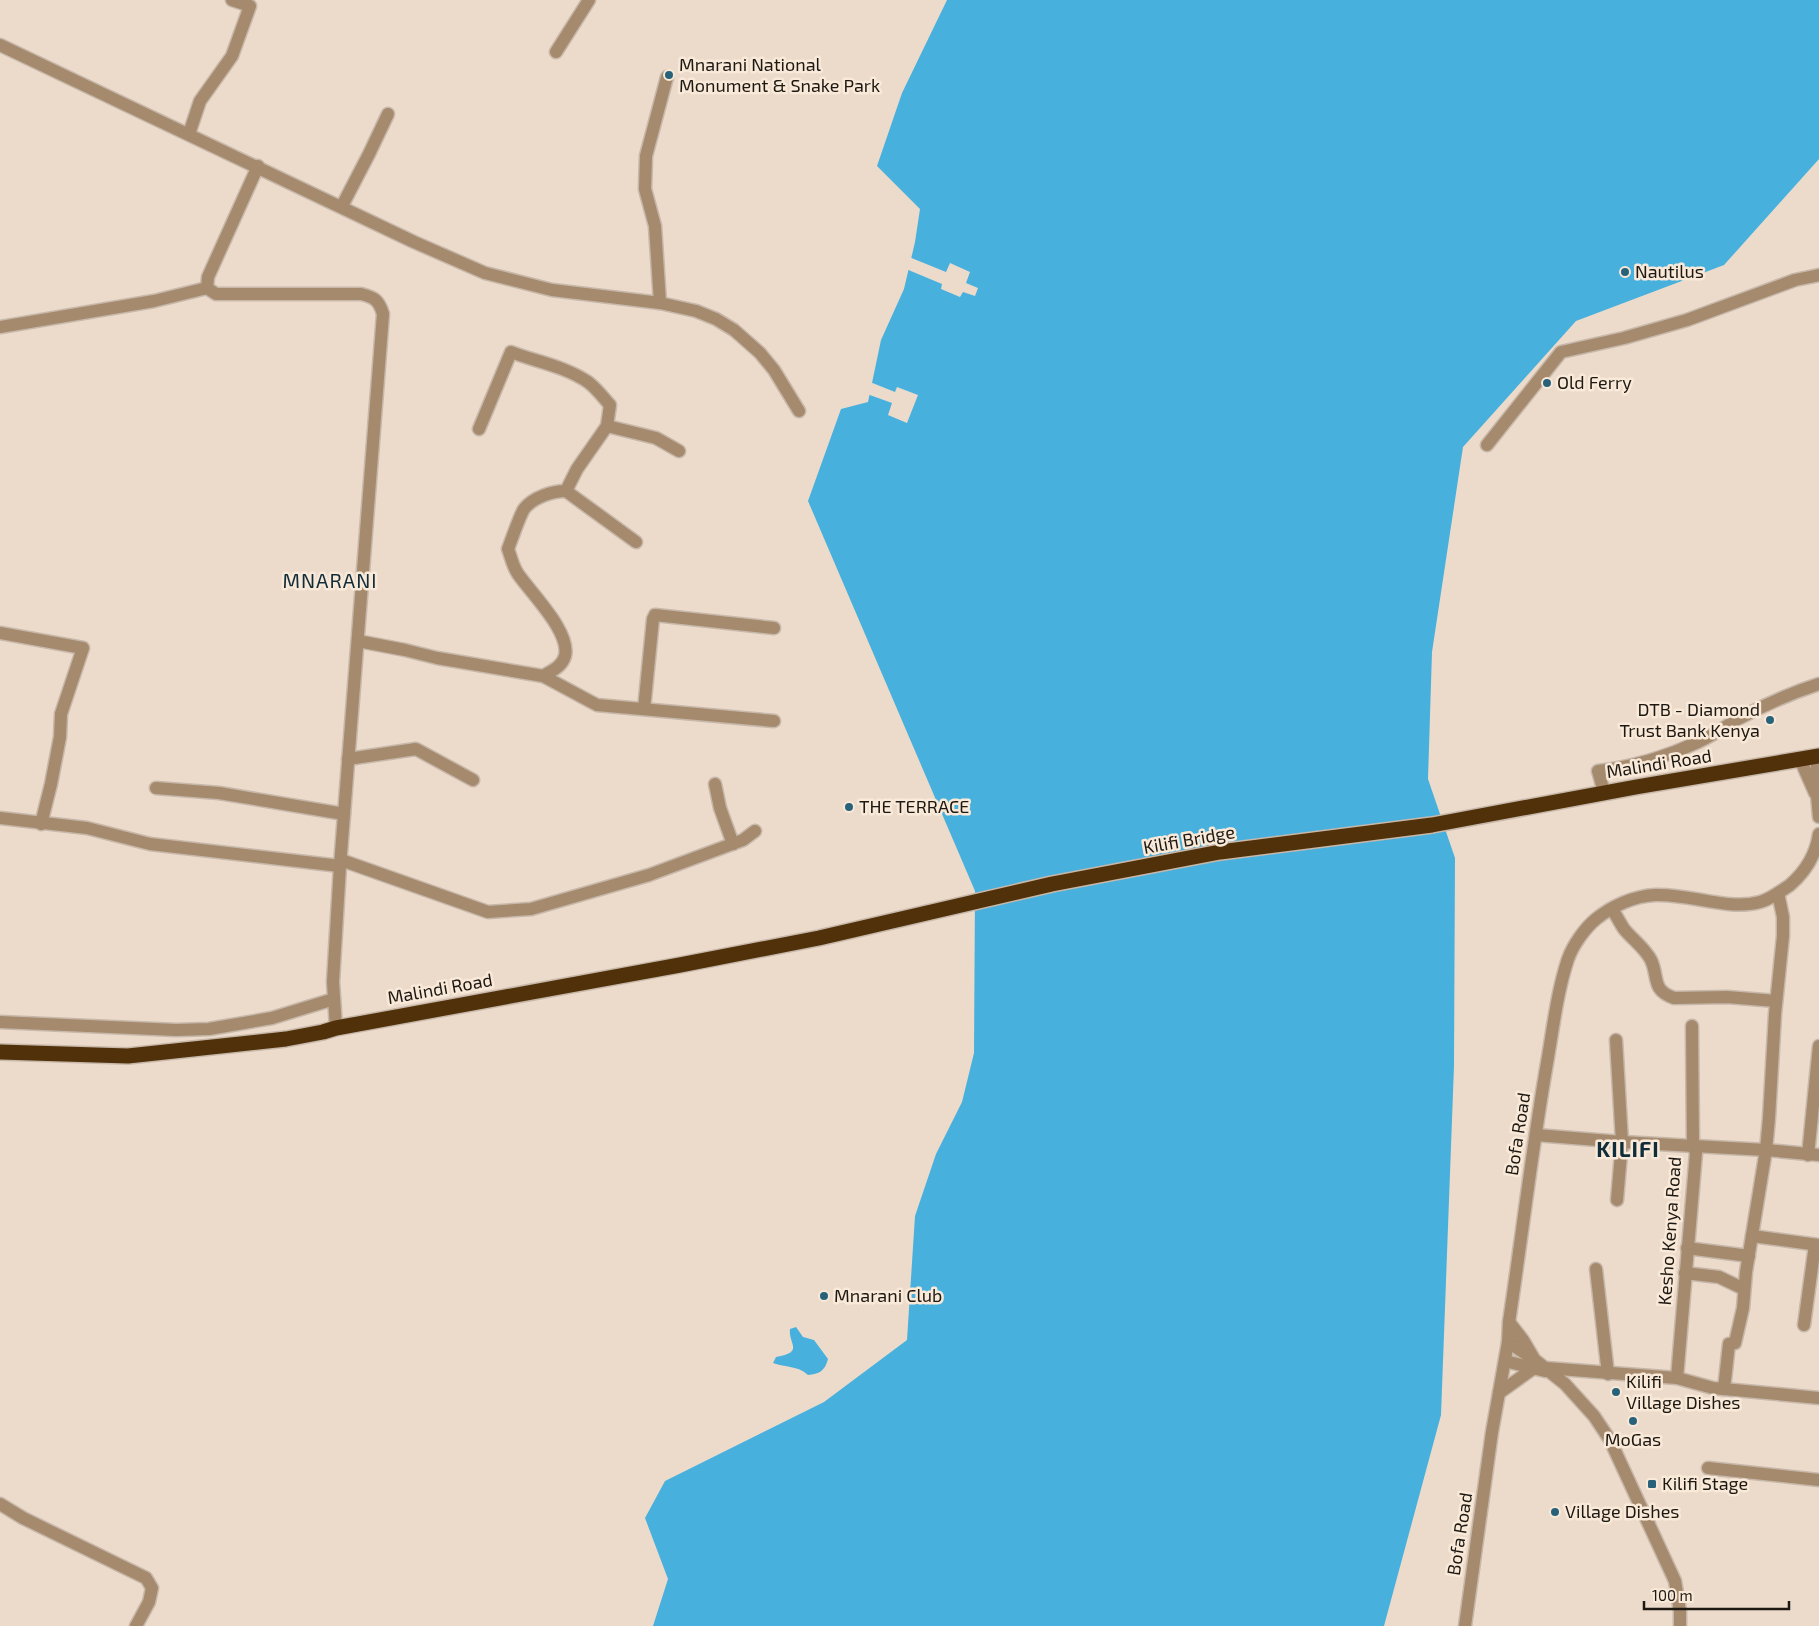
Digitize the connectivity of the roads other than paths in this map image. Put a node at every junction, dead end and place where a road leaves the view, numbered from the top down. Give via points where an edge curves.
1 (232, 0) edge
2 (589, 0) edge
3 (0, 45) edge
4 (556, 52) dead end
5 (667, 77) dead end
6 (388, 114) dead end
7 (189, 134) junction
8 (258, 166) junction
9 (342, 206) junction
10 (1819, 275) edge
11 (207, 288) junction
12 (660, 303) junction
13 (0, 327) edge
14 (799, 411) dead end
15 (607, 426) junction
16 (479, 429) dead end
17 (1487, 445) dead end
18 (678, 451) dead end
19 (566, 491) junction
20 (636, 542) dead end
21 (774, 628) dead end
22 (0, 634) edge
23 (358, 642) junction
24 (542, 676) junction
25 (1819, 684) edge
26 (644, 709) junction
27 (774, 721) dead end
28 (1818, 756) edge
29 (348, 759) junction
30 (1800, 759) junction
31 (473, 780) dead end
32 (716, 784) dead end
33 (156, 788) dead end
34 (1604, 792) junction
35 (1818, 799) edge
36 (1505, 811) joint
37 (344, 814) junction
38 (1819, 817) edge
39 (0, 818) edge
40 (40, 824) junction
41 (755, 831) dead end
42 (1819, 834) edge
43 (733, 844) junction
44 (341, 863) junction
45 (1778, 892) junction
46 (1612, 909) junction
47 (883, 924) joint
48 (334, 999) junction
49 (1776, 1001) junction
50 (0, 1022) edge
51 (1692, 1026) dead end
52 (336, 1028) junction
53 (1616, 1040) dead end
54 (1819, 1046) edge
55 (0, 1052) edge
56 (1536, 1135) junction
57 (1622, 1142) junction
58 (1693, 1146) junction
59 (1766, 1150) junction
60 (1813, 1155) edge
61 (1617, 1200) dead end
62 (1752, 1236) junction
63 (1817, 1245) edge
64 (1687, 1248) junction
65 (1749, 1256) junction
66 (1596, 1269) dead end
67 (1685, 1273) junction
68 (1744, 1289) junction
69 (1509, 1322) junction
70 (1804, 1325) dead end
71 (1508, 1342) junction
72 (1505, 1361) junction
73 (1542, 1367) junction
74 (1608, 1374) junction
75 (1677, 1378) junction
76 (1724, 1389) junction
77 (1500, 1393) junction
78 (1819, 1398) edge
79 (1708, 1468) dead end
80 (1819, 1480) edge
81 (0, 1504) edge
82 (136, 1626) edge
83 (1465, 1626) edge
84 (1680, 1626) edge

1 - 7 street via 250,6 232,56 200,101
2 - 4 street
3 - 7 street
5 - 12 street via 646,156 644,189 655,226
6 - 9 street
7 - 8 street
8 - 9 street
8 - 11 street via 208,277
9 - 12 street via 414,242 485,272 552,290
10 - 17 street via 1794,280 1686,320 1561,352
11 - 13 street via 154,301
11 - 23 street via 216,294 360,294 380,303 382,326
12 - 14 street via 696,310 734,330 774,370
15 - 16 street via 610,405 589,382 560,366 511,352
15 - 18 street via 656,438
15 - 19 street via 577,468
19 - 20 street
19 - 24 street via 554,491 523,510 508,549 517,572 557,627 566,647 560,665
21 - 26 street via 655,615
22 - 40 street via 83,648 61,714 60,737
23 - 24 street
23 - 29 street
24 - 26 street via 597,705
25 - 34 street via 1755,711 1698,742 1624,768 1598,771
26 - 27 street
28 - 30 highway, Malindi Road
28 - 35 street
29 - 31 street via 416,749
29 - 37 street
30 - 34 highway, Malindi Road
30 - 35 street
32 - 43 street via 720,808
33 - 37 street via 219,793
34 - 36 highway, Malindi Road
35 - 38 street
36 - 47 highway, Kilifi Bridge via 1432,825 1220,852 1052,884
37 - 44 street
39 - 40 street
40 - 44 street via 87,828 150,844
41 - 43 street
42 - 45 street, Bofa Road via 1818,843 1803,872
43 - 44 street via 649,875 531,909 488,912
44 - 48 street
45 - 46 street, Bofa Road via 1760,902 1748,904 1652,895
45 - 49 street via 1783,936
46 - 49 street via 1646,952 1658,988 1668,996
46 - 56 street, Bofa Road via 1595,920 1568,958
47 - 52 highway, Malindi Road
48 - 50 street via 272,1018 209,1029
48 - 52 street
49 - 59 street
51 - 58 street, Kesho Kenya Road
52 - 55 highway, Malindi Road via 286,1039 128,1056
53 - 57 street
54 - 60 street
56 - 57 street
56 - 69 street, Bofa Road
57 - 58 street
57 - 61 street
58 - 59 street
58 - 64 street, Kesho Kenya Road via 1696,1153
59 - 60 street
59 - 62 street
62 - 63 street
62 - 65 street
63 - 70 street
64 - 65 street
64 - 67 street, Kesho Kenya Road
65 - 68 street
66 - 74 street
67 - 68 street via 1719,1277
67 - 75 street, Kesho Kenya Road
68 - 76 street via 1737,1339 1735,1344 1729,1344
69 - 71 street, Bofa Road
69 - 73 street
71 - 72 street, Bofa Road
71 - 73 street
72 - 73 street
72 - 77 street, Bofa Road
73 - 74 street
73 - 77 street
73 - 84 street via 1565,1384 1594,1416 1610,1440 1675,1581
74 - 75 street
75 - 76 street
76 - 78 street
77 - 83 street, Bofa Road
79 - 80 street
81 - 82 street via 146,1578 152,1588 151,1595

